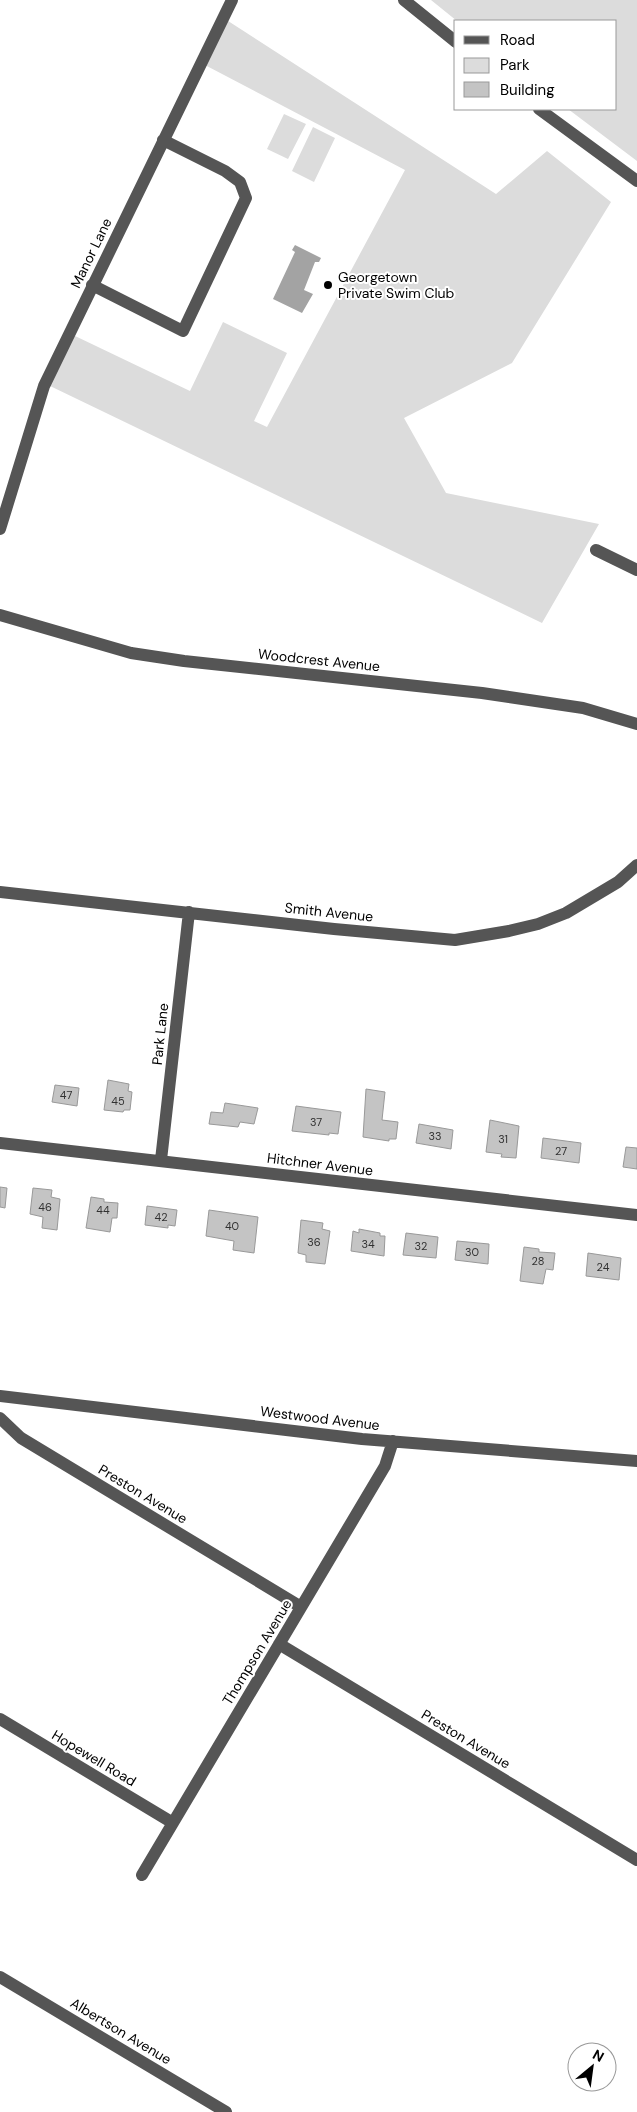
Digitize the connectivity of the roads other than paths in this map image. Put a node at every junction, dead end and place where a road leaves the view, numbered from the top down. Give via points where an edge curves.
1 (232, 0) edge
2 (404, 0) edge
3 (454, 40) edge
4 (540, 110) edge
5 (163, 140) junction
6 (637, 181) edge
7 (92, 285) junction
8 (0, 529) edge
9 (596, 550) dead end
10 (637, 570) edge
11 (0, 615) edge
12 (637, 724) edge
13 (637, 865) edge
14 (0, 892) edge
15 (189, 912) junction
16 (0, 1143) edge
17 (161, 1160) junction
18 (637, 1215) edge
19 (0, 1396) edge
20 (0, 1418) edge
21 (393, 1442) junction
22 (637, 1462) edge
23 (301, 1607) junction
24 (279, 1644) junction
25 (0, 1719) edge
26 (173, 1823) junction
27 (637, 1860) edge
28 (142, 1875) dead end
29 (0, 1978) edge
30 (226, 2112) edge

1 - 5 street, Manor Lane
2 - 3 street
4 - 6 street
5 - 7 street, Manor Lane
5 - 7 street via 233,176 240,182 246,198 183,331
7 - 8 street, Manor Lane via 37,403
9 - 10 street
11 - 12 street, Woodcrest Avenue via 130,653 482,693 582,708
13 - 15 street, Smith Avenue via 618,882 566,913 510,931 456,940
14 - 15 street, Smith Avenue
15 - 17 street, Park Lane
16 - 17 street, Hitchner Avenue
17 - 18 street, Hitchner Avenue
19 - 21 street, Westwood Avenue
20 - 23 street, Preston Avenue via 22,1438
21 - 22 street, Westwood Avenue
21 - 23 street, Thompson Avenue via 385,1466
23 - 24 street, Thompson Avenue
24 - 26 street, Thompson Avenue
24 - 27 street, Preston Avenue
25 - 26 street, Hopewell Road
26 - 28 street, Thompson Avenue
29 - 30 street, Albertson Avenue

